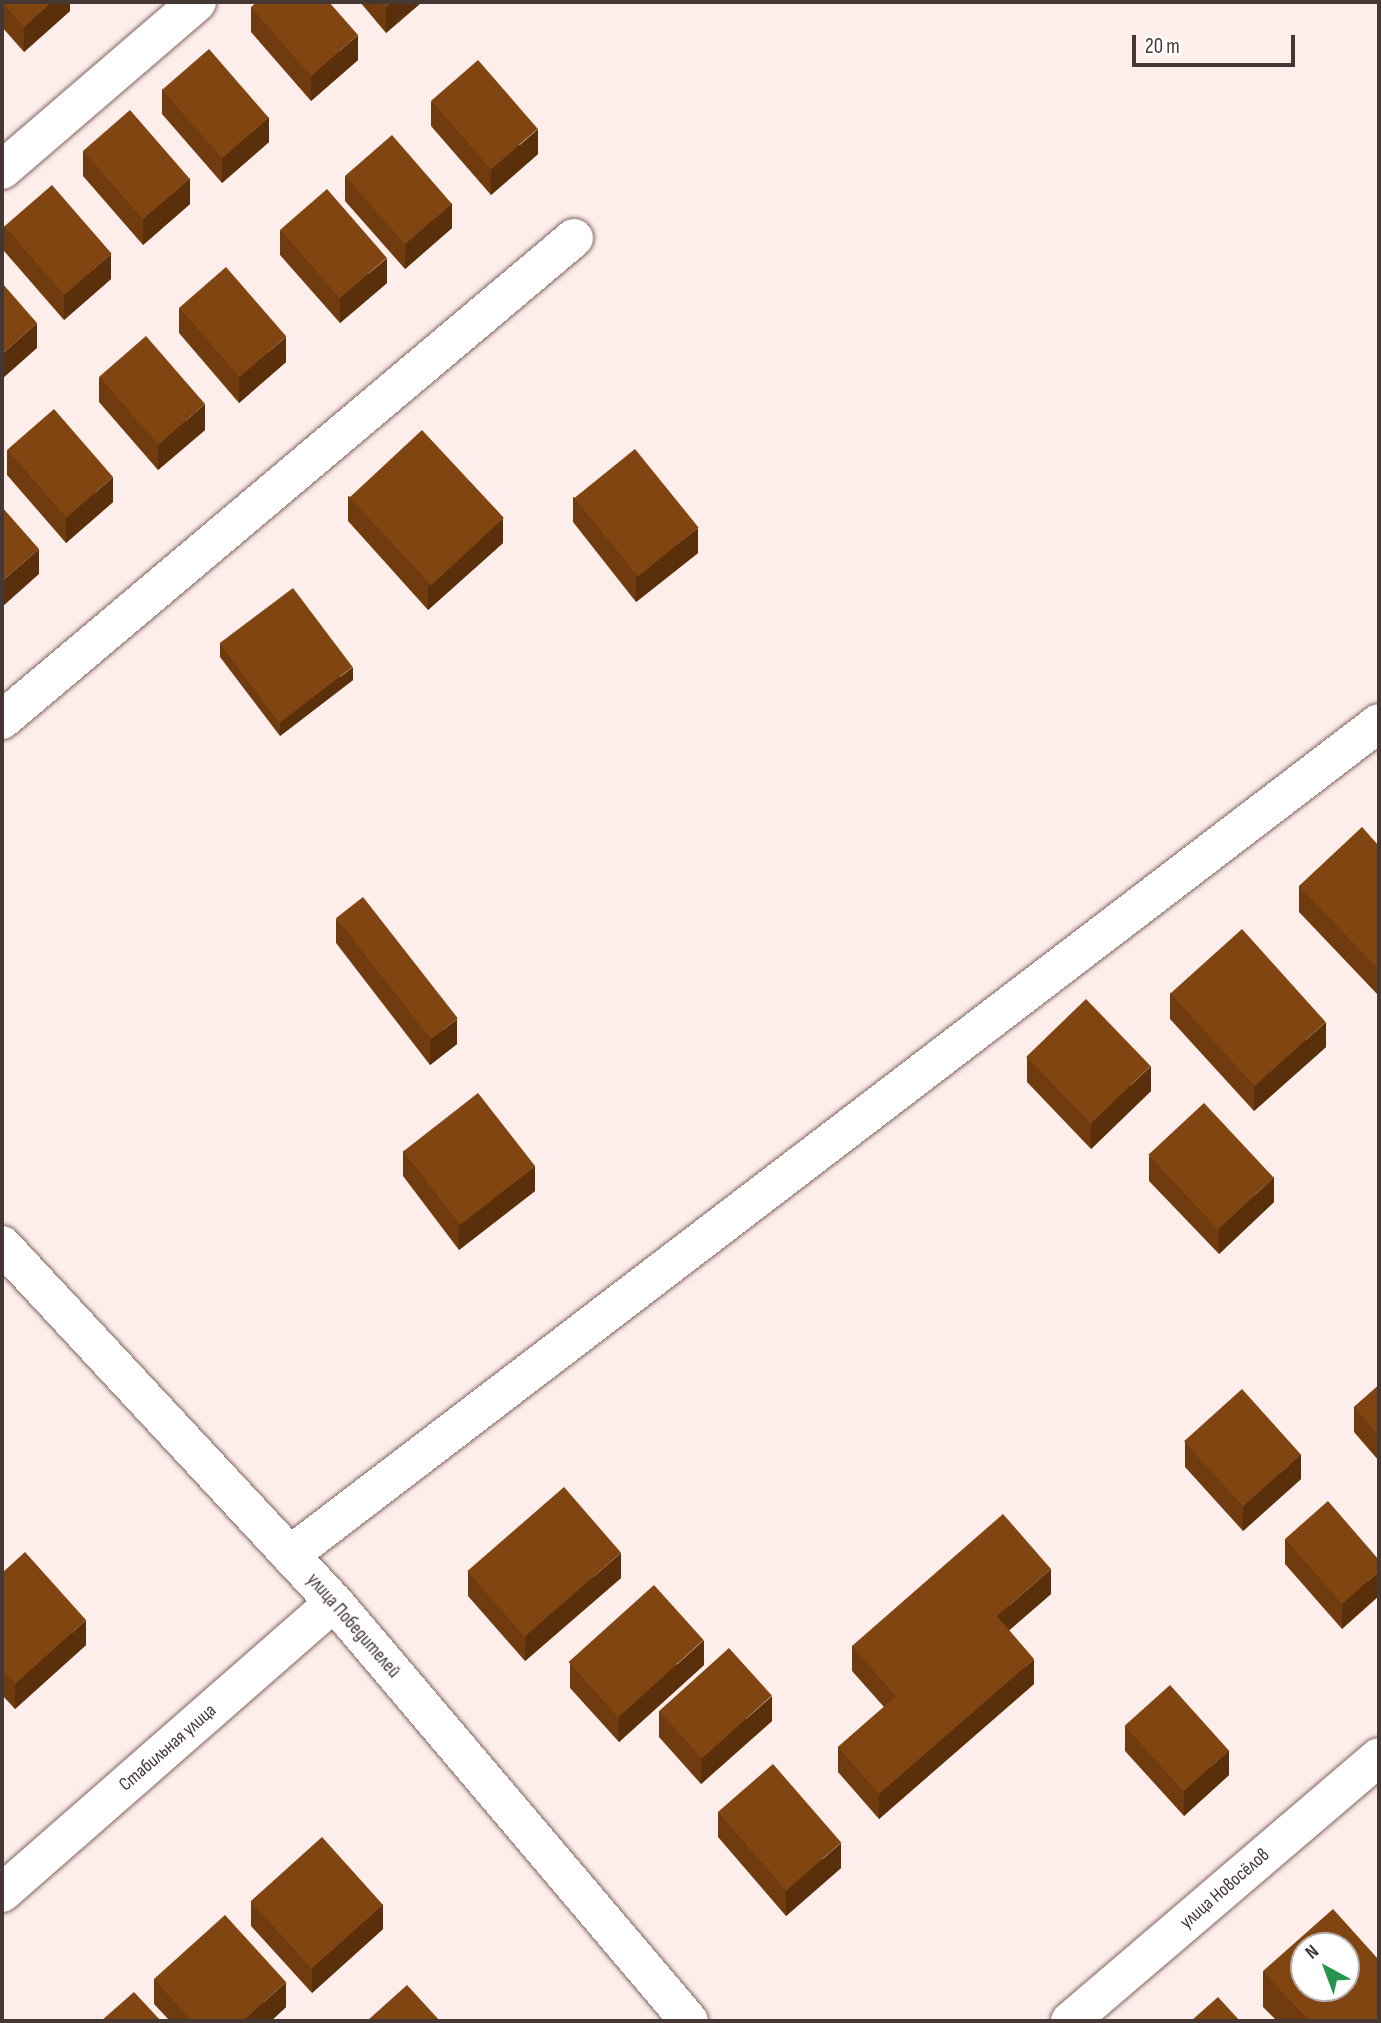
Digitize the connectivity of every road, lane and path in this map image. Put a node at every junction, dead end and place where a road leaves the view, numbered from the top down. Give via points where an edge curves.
1 (197, 2) edge
2 (2, 170) edge
3 (574, 238) dead end
4 (2, 720) edge
5 (1379, 723) edge
6 (2, 1245) edge
7 (289, 1555) junction
8 (334, 1602) junction
9 (1379, 1757) edge
10 (2, 1893) edge
11 (688, 2021) edge
12 (1070, 2021) edge

1 - 2 street
3 - 4 street
5 - 7 street
6 - 7 street, улица Победителей
7 - 8 street, улица Победителей
8 - 10 street, Стабильная улица
8 - 11 street, улица Победителей
9 - 12 street, улица Новосёлов

